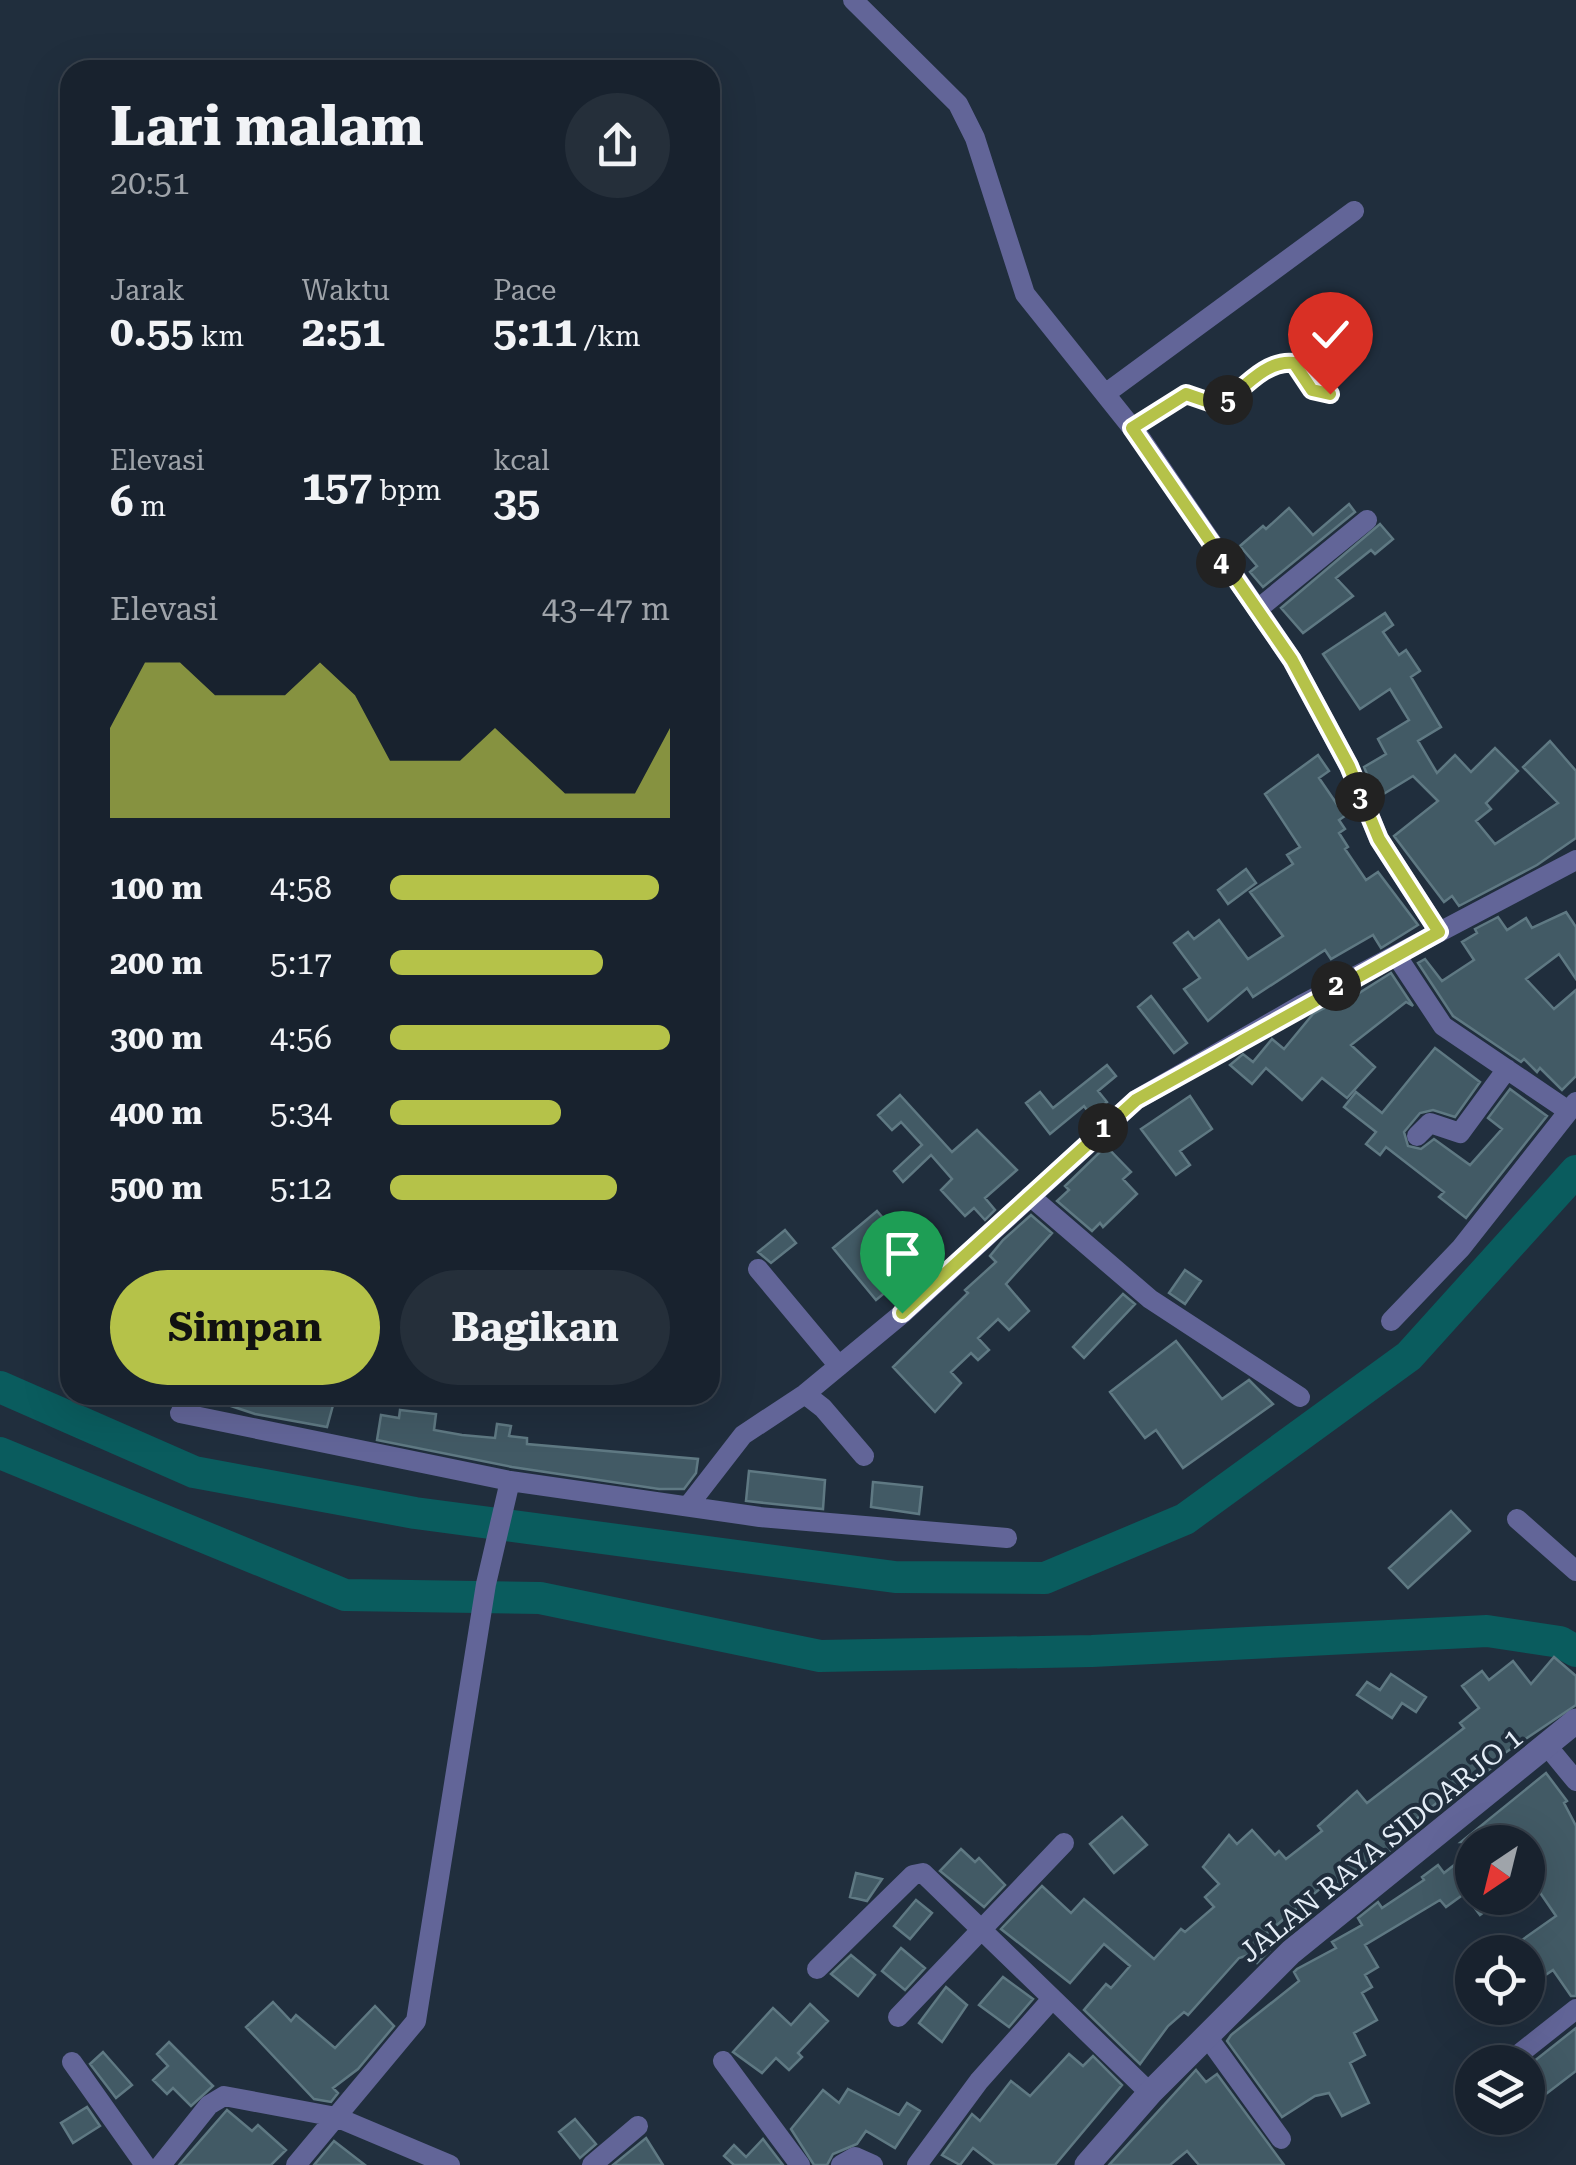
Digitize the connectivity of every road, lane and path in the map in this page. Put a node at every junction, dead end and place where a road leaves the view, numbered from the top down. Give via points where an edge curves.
1 (852, 0) edge
2 (1354, 210) dead end
3 (1105, 394) junction
4 (1343, 399) dead end
5 (1132, 428) junction
6 (1366, 520) dead end
7 (1258, 609) junction
8 (1576, 860) edge
9 (1439, 932) junction
10 (1396, 955) junction
11 (1507, 1069) junction
12 (1571, 1106) edge
13 (1417, 1136) dead end
14 (1030, 1196) junction
15 (758, 1268) dead end
16 (1392, 1321) dead end
17 (839, 1366) junction
18 (805, 1394) junction
19 (1300, 1397) dead end
20 (180, 1413) dead end
21 (864, 1456) dead end
22 (508, 1489) junction
23 (688, 1506) junction
24 (1517, 1519) dead end
25 (1007, 1538) dead end
26 (1576, 1571) edge
27 (1576, 1720) edge
28 (1548, 1747) junction
29 (1576, 1781) edge
30 (1064, 1843) dead end
31 (980, 1928) junction
32 (817, 1969) dead end
33 (1052, 1999) junction
34 (1576, 2008) edge
35 (898, 2017) dead end
36 (1206, 2035) junction
37 (1530, 2045) edge
38 (724, 2061) dead end
39 (72, 2062) dead end
40 (1150, 2093) junction
41 (336, 2117) junction
42 (638, 2126) dead end
43 (1280, 2139) dead end
44 (145, 2165) edge
45 (161, 2165) edge
46 (296, 2165) edge
47 (450, 2165) edge
48 (592, 2165) edge
49 (800, 2165) edge
50 (842, 2165) edge
51 (873, 2165) edge
52 (916, 2165) edge
53 (1087, 2165) edge

1 - 3 street via 958,104 1026,294
2 - 3 street
3 - 5 street
4 - 5 path via 1312,390 1294,363 1283,362 1221,406 1186,394
5 - 7 street
6 - 7 street
7 - 9 street via 1326,718 1379,839
8 - 9 street
9 - 10 street
10 - 11 street via 1439,1021
10 - 14 street via 1136,1100
11 - 12 street
11 - 13 street via 1460,1133 1430,1124
12 - 16 street via 1461,1248
14 - 17 street
14 - 19 street via 1150,1300
15 - 17 street
17 - 18 street
18 - 21 street
18 - 23 street via 743,1435
20 - 22 street
22 - 23 street
22 - 41 street via 486,1584 418,2015
23 - 25 street
24 - 26 street
27 - 28 street, JALAN RAYA SIDOARJO 1
28 - 29 street
28 - 36 street, JALAN RAYA SIDOARJO 1 via 1290,1952
30 - 31 street
31 - 32 street via 926,1875 916,1873
31 - 33 street
31 - 35 street
33 - 40 street
33 - 52 street
34 - 37 street
36 - 40 street, JALAN RAYA SIDOARJO 1
36 - 43 street
38 - 49 street
39 - 44 street
40 - 53 street, JALAN RAYA SIDOARJO 1
41 - 45 street via 224,2096 209,2105
41 - 46 street
41 - 47 street
42 - 48 street
50 - 51 street via 855,2157

